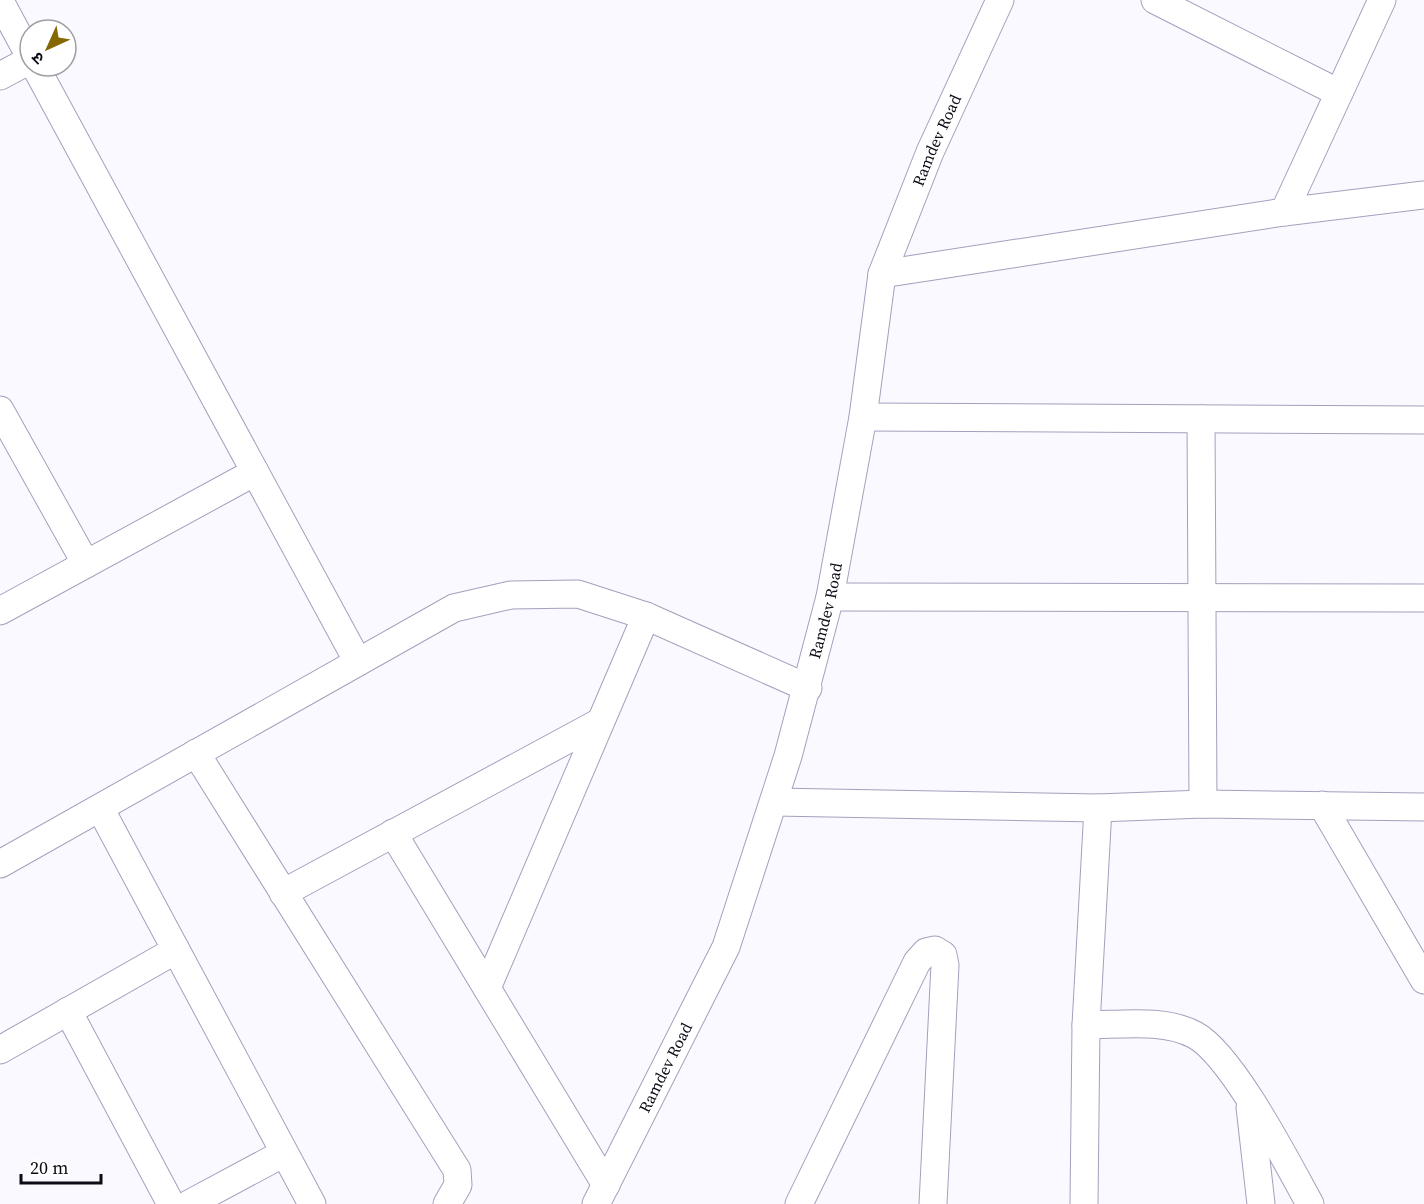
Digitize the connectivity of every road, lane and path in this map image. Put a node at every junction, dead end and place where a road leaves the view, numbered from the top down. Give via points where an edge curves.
1 (1000, 0) edge
2 (1155, 0) edge
3 (1382, 0) edge
4 (0, 1) edge
5 (18, 35) edge
6 (18, 65) edge
7 (0, 76) edge
8 (42, 78) edge
9 (1339, 93) junction
10 (1424, 195) edge
11 (1284, 212) junction
12 (882, 274) junction
13 (0, 410) edge
14 (863, 417) junction
15 (1201, 419) junction
16 (1424, 420) edge
17 (255, 472) junction
18 (86, 564) junction
19 (830, 597) junction
20 (1199, 597) junction
21 (1424, 598) edge
22 (0, 611) edge
23 (646, 616) junction
24 (358, 662) junction
25 (808, 688) junction
26 (600, 722) junction
27 (196, 753) junction
28 (775, 802) junction
29 (1203, 804) junction
30 (1322, 805) junction
31 (1424, 807) edge
32 (100, 808) junction
33 (1098, 808) junction
34 (393, 833) junction
35 (0, 864) edge
36 (283, 893) junction
37 (176, 951) junction
38 (1424, 980) edge
39 (487, 988) junction
40 (68, 1011) junction
41 (1086, 1025) junction
42 (0, 1050) edge
43 (1249, 1100) junction
44 (284, 1153) junction
45 (601, 1194) edge
46 (171, 1204) edge
47 (189, 1204) edge
48 (312, 1204) edge
49 (447, 1204) edge
50 (800, 1204) edge
51 (933, 1204) edge
52 (1084, 1204) edge
53 (1261, 1204) edge
54 (1310, 1204) edge

1 - 12 street, Ramdev Road via 930,152
2 - 9 street
3 - 9 street
4 - 5 street
6 - 7 street
8 - 17 street
9 - 11 street
10 - 11 street
11 - 12 street
12 - 14 street, Ramdev Road
13 - 18 street
14 - 15 street
14 - 19 street, Ramdev Road
15 - 16 street
15 - 20 street
17 - 18 street
17 - 24 street
18 - 22 street
19 - 20 street
19 - 25 street, Ramdev Road
20 - 21 street
20 - 29 street
23 - 24 street via 578,594 512,596 454,608
23 - 25 street
23 - 26 street
24 - 27 street
25 - 28 street, Ramdev Road
26 - 34 street
26 - 39 street
27 - 32 street
27 - 36 street
28 - 33 street
28 - 45 street, Ramdev Road via 726,947
29 - 30 street
29 - 33 street
30 - 31 street
30 - 38 street
32 - 35 street
32 - 37 street
33 - 41 street
34 - 36 street
34 - 39 street
36 - 49 street via 457,1170 458,1185
37 - 40 street
37 - 44 street
39 - 45 street
40 - 42 street
40 - 46 street
41 - 43 street via 1149,1025 1196,1035 1227,1068
41 - 52 street
43 - 53 street
43 - 54 street
44 - 47 street
44 - 48 street
50 - 51 street via 917,962 926,952 935,950 942,955 945,965

